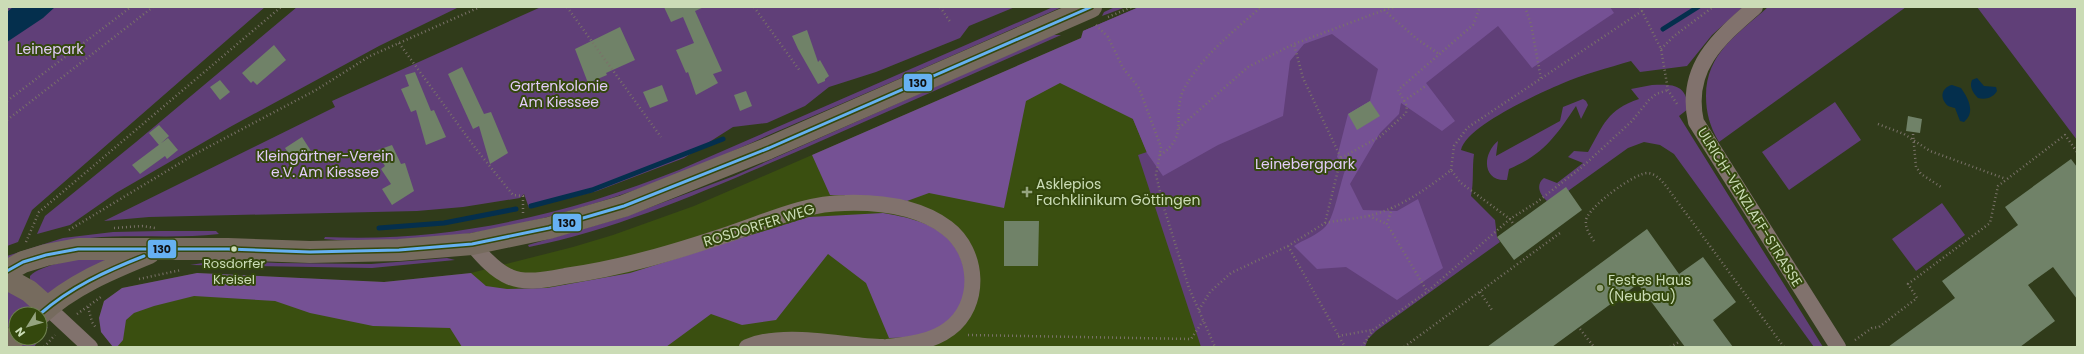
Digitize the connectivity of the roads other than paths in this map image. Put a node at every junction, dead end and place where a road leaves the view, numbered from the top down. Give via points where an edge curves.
1 (1755, 7) edge
2 (1089, 8) edge
3 (472, 244) junction
4 (160, 249) junction
5 (7, 271) edge
6 (7, 279) edge
7 (40, 306) edge
8 (48, 308) edge
9 (48, 315) edge
10 (90, 347) edge
11 (746, 347) edge
12 (883, 347) edge
13 (887, 347) edge
14 (1838, 347) edge

1 - 14 street, ULRICH-VENZLAFF-STRASSE via 1716,42 1701,66 1694,96 1696,122
2 - 3 main road via 769,148 624,206 549,228
3 - 4 main road via 377,251
3 - 13 street, ROSDORFER WEG via 484,258 510,277 520,280 549,279 603,271 653,259 804,209 838,203 869,202 913,211 933,219 957,236 970,260 973,287 966,309 949,330 932,338
4 - 5 main road via 78,249 23,262
4 - 8 main road via 99,274
6 - 7 main road via 29,291
9 - 10 street
11 - 12 street via 795,340

